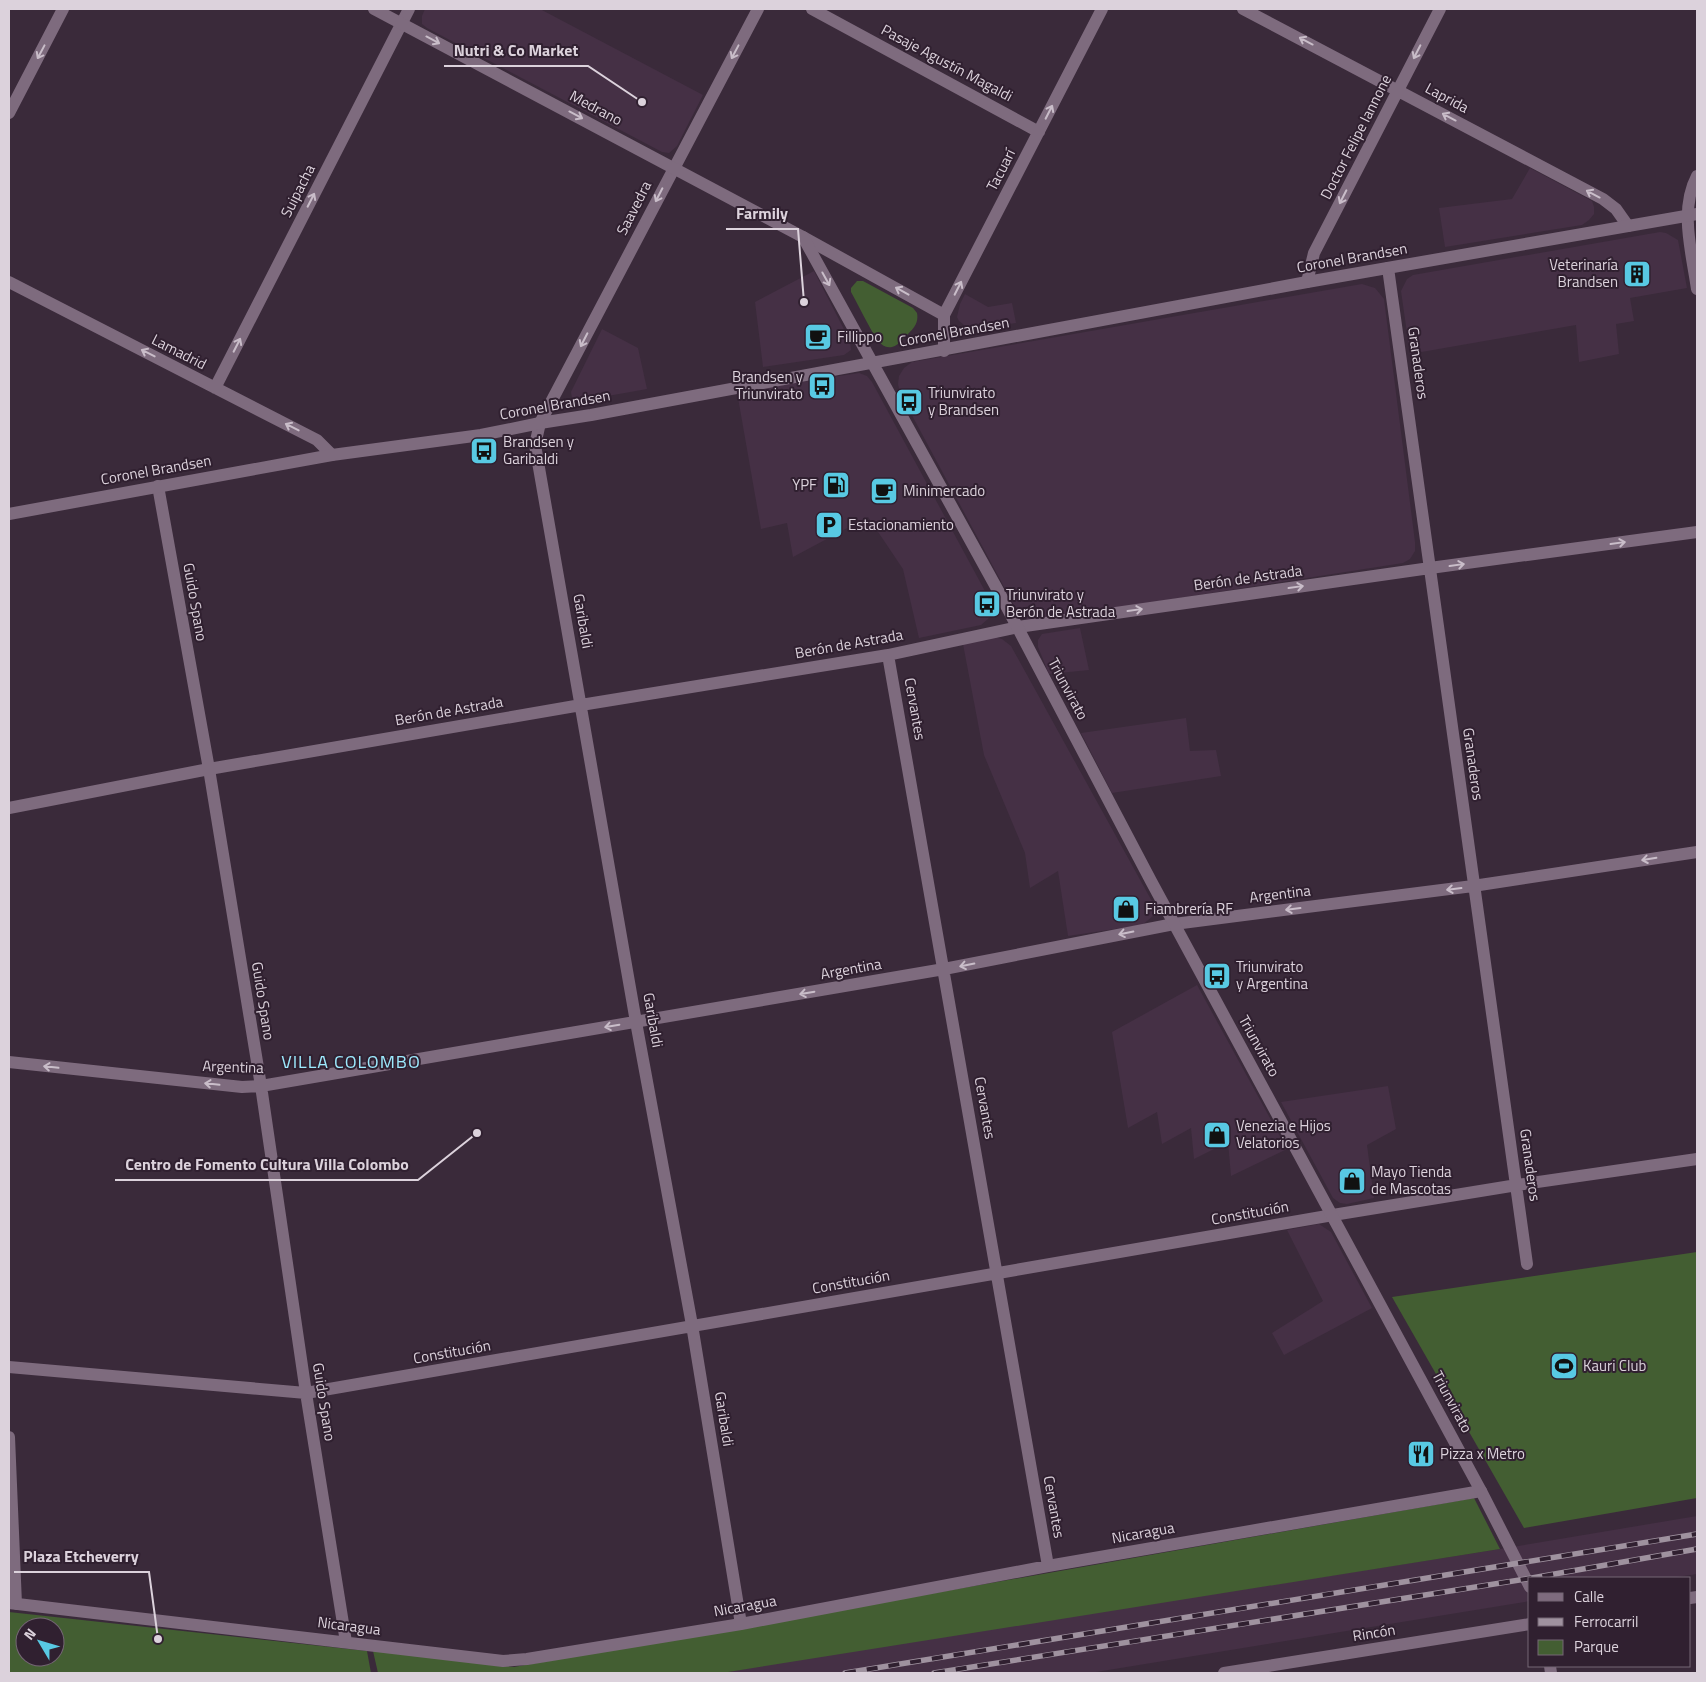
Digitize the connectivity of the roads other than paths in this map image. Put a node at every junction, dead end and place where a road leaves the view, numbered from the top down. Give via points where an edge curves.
1 (64, 9) edge
2 (374, 9) edge
3 (410, 9) edge
4 (758, 9) edge
5 (812, 9) edge
6 (1102, 9) edge
7 (1243, 9) edge
8 (1440, 9) edge
9 (402, 23) junction
10 (1398, 90) junction
11 (9, 113) edge
12 (1039, 132) junction
13 (674, 167) junction
14 (1697, 176) edge
15 (1692, 215) edge
16 (1628, 226) junction
17 (803, 237) junction
18 (1388, 268) junction
19 (9, 282) edge
20 (1307, 282) junction
21 (1697, 290) edge
22 (944, 314) junction
23 (944, 350) junction
24 (873, 363) junction
25 (215, 388) junction
26 (540, 423) junction
27 (332, 455) junction
28 (158, 486) junction
29 (9, 514) edge
30 (1697, 532) edge
31 (1430, 568) junction
32 (1018, 627) junction
33 (888, 655) junction
34 (581, 705) junction
35 (209, 769) junction
36 (9, 808) edge
37 (1697, 852) edge
38 (1473, 886) junction
39 (1174, 924) junction
40 (944, 969) junction
41 (636, 1022) junction
42 (9, 1062) edge
43 (261, 1086) junction
44 (1697, 1159) edge
45 (1517, 1185) junction
46 (1333, 1215) junction
47 (1527, 1264) dead end
48 (997, 1273) junction
49 (692, 1325) junction
50 (9, 1367) edge
51 (306, 1393) junction
52 (9, 1437) edge
53 (1481, 1491) junction
54 (1048, 1566) junction
55 (1528, 1583) edge
56 (13, 1604) edge
57 (741, 1624) junction
58 (1528, 1624) edge
59 (346, 1642) junction
60 (1224, 1673) edge

1 -> 11 street
2 - 9 street, Medrano
3 - 9 street, Suipacha
4 -> 13 street, Saavedra
5 - 12 street, Pasaje Agustín Magaldi
12 -> 6 street, Tacuarí
10 -> 7 street, Laprida
8 -> 10 street, Doctor Felipe Iannone
9 -> 13 street, Medrano
25 -> 9 street, Suipacha
16 -> 10 street, Laprida via 1616,209 1602,199
10 -> 20 street, Doctor Felipe Iannone via 1314,252
22 -> 12 street, Tacuarí
13 - 17 street, Medrano
13 -> 26 street, Saavedra
14 - 15 street via 1688,199
15 - 16 street, Coronel Brandsen
15 - 21 street
16 - 18 street, Coronel Brandsen
22 -> 17 street, Medrano
17 -> 24 street
18 - 20 street, Coronel Brandsen
18 - 31 street, Granaderos
25 -> 19 street, Lamadrid
20 - 23 street, Coronel Brandsen
22 - 23 street, Tacuarí
23 - 24 street, Coronel Brandsen
24 - 26 street, Coronel Brandsen
24 - 32 street, Triunvirato
27 -> 25 street, Lamadrid via 317,440
26 - 27 street, Coronel Brandsen via 481,435
26 - 34 street, Garibaldi via 535,445
27 - 28 street, Coronel Brandsen
28 - 29 street, Coronel Brandsen
28 - 35 street, Guido Spano
31 -> 30 street, Berón de Astrada
32 -> 31 street, Berón de Astrada
31 - 38 street, Granaderos
32 - 33 street, Berón de Astrada
32 - 39 street, Triunvirato
33 - 34 street, Berón de Astrada
33 - 40 street, Cervantes
34 - 35 street, Berón de Astrada
34 - 41 street, Garibaldi
35 - 36 street, Berón de Astrada
35 - 43 street, Guido Spano
37 -> 38 street, Argentina
38 -> 39 street, Argentina
38 - 45 street, Granaderos
39 -> 40 street, Argentina
39 - 46 street, Triunvirato
40 -> 41 street, Argentina
40 - 48 street, Cervantes
41 -> 43 street, Argentina
41 - 49 street, Garibaldi
43 -> 42 street, Argentina via 242,1087
43 - 51 street, Guido Spano
44 - 45 street, Constitución
45 - 46 street, Constitución
45 - 47 street, Granaderos
46 - 48 street, Constitución
46 - 53 street, Triunvirato
48 - 49 street, Constitución
48 - 54 street, Cervantes
49 - 51 street, Constitución
49 - 57 street, Garibaldi
50 - 51 street, Constitución
51 - 59 street, Guido Spano
52 - 56 street
53 - 54 street, Nicaragua
53 - 55 street, Triunvirato
54 - 57 street, Nicaragua
56 - 59 street, Nicaragua
57 - 59 street, Nicaragua via 527,1659 503,1660
58 - 60 street, Rincón

